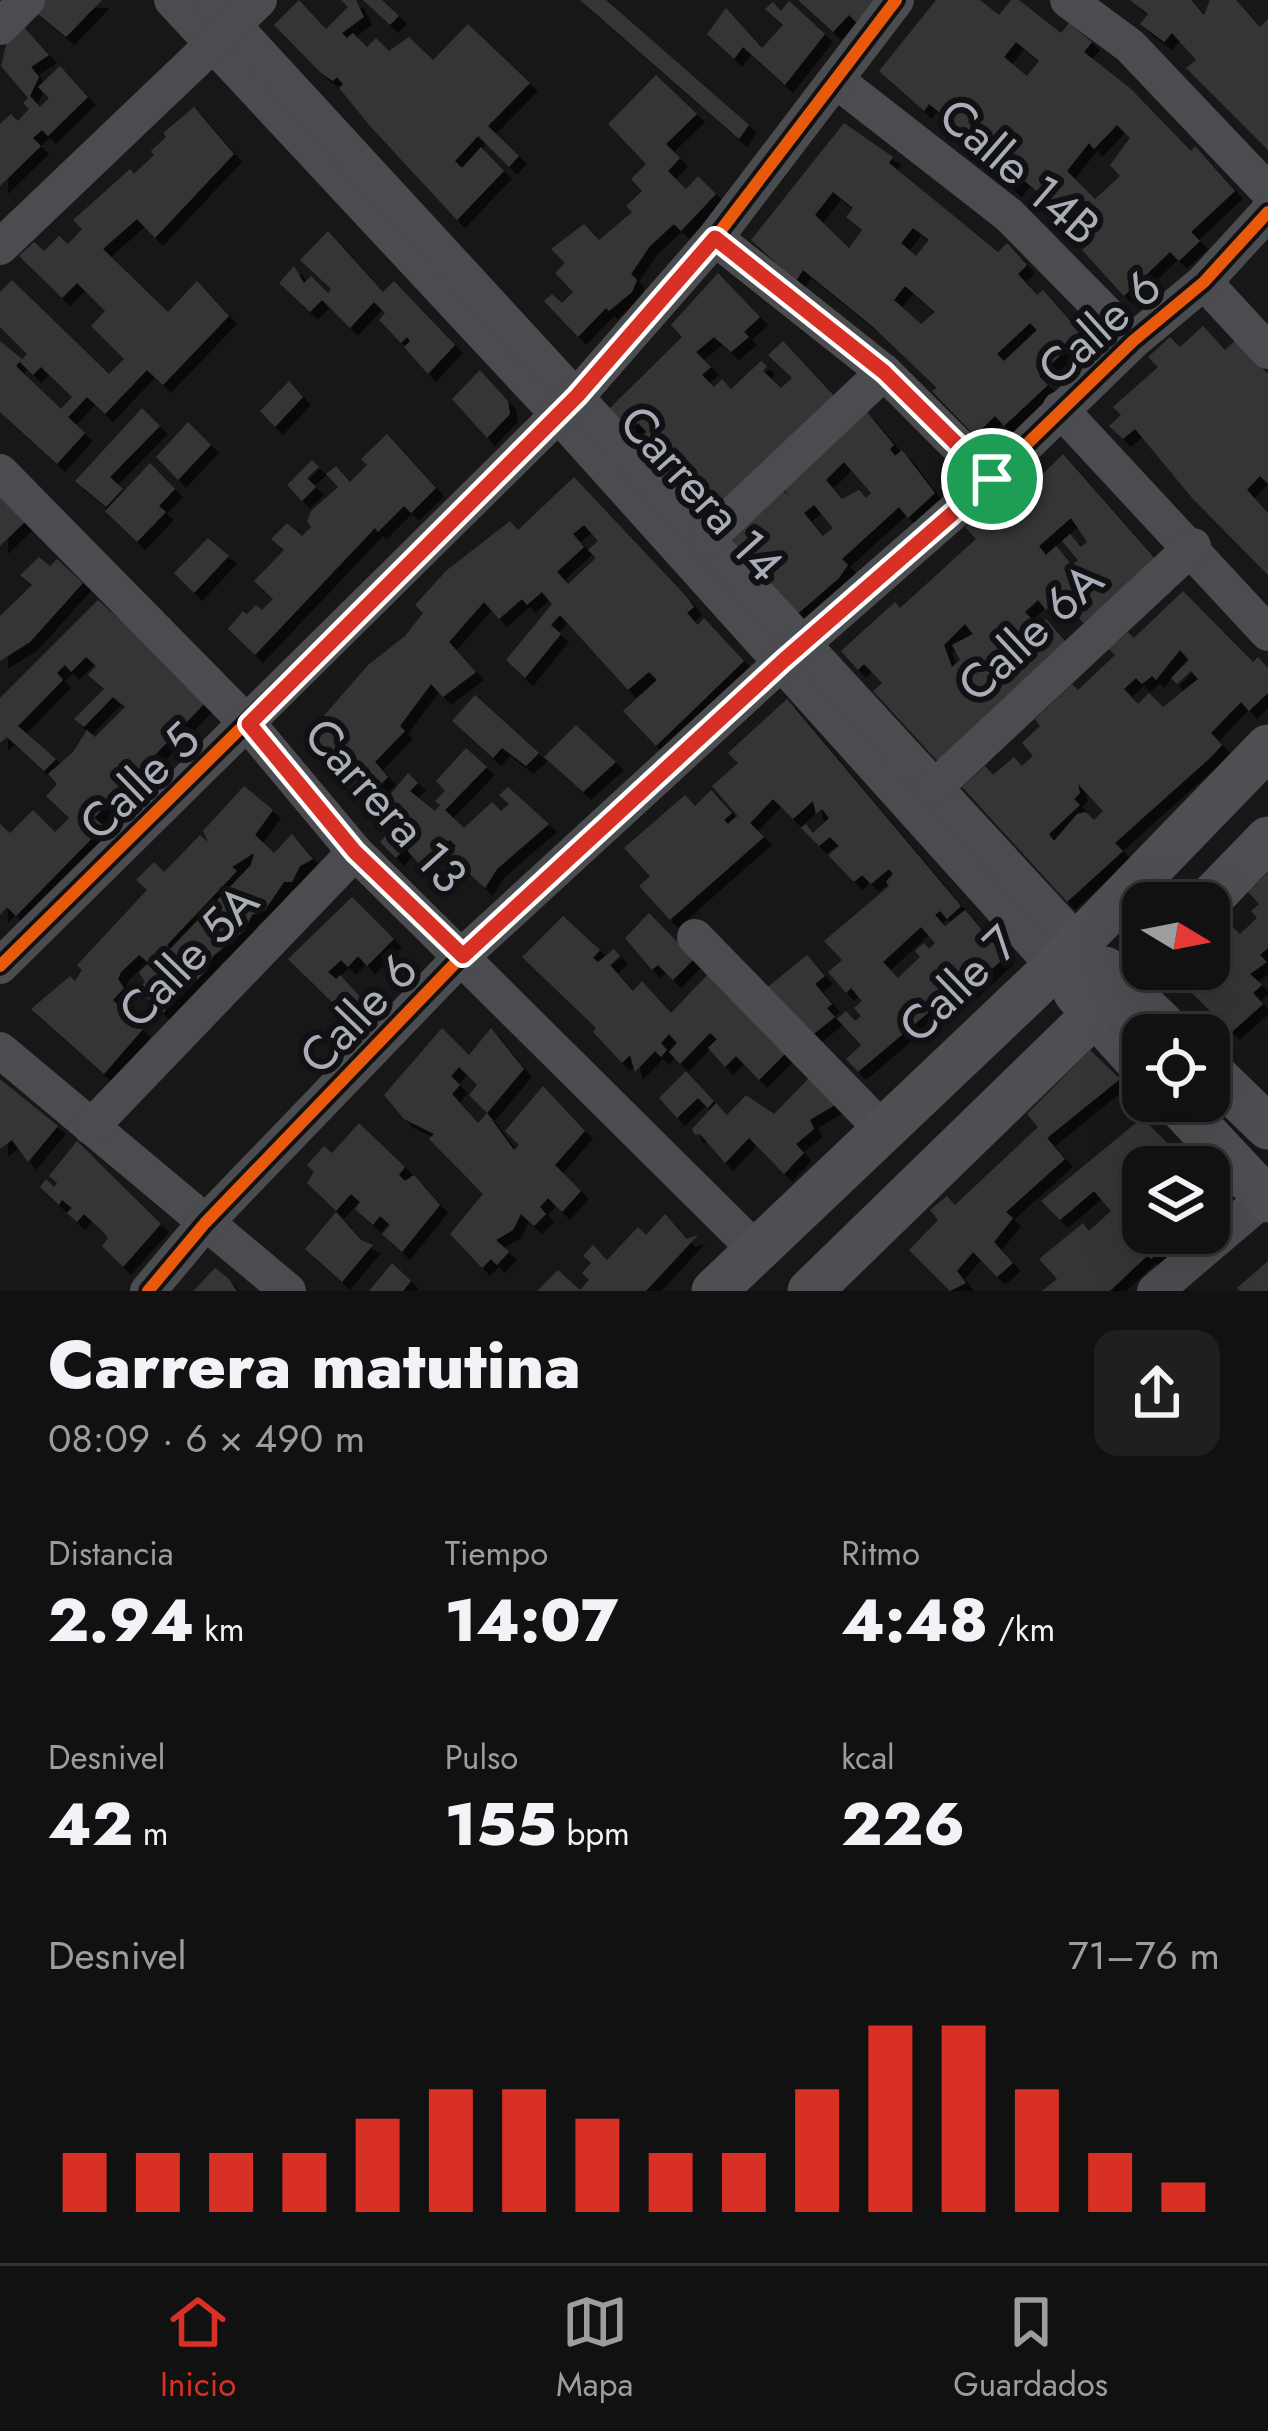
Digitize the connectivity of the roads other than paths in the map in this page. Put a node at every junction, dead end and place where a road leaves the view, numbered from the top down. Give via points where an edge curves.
1 (27, 0) edge
2 (172, 0) edge
3 (896, 0) edge
4 (1068, 0) edge
5 (230, 17) edge
6 (0, 27) edge
7 (837, 81) junction
8 (1268, 191) edge
9 (1268, 212) edge
10 (715, 238) junction
11 (0, 247) edge
12 (1204, 282) junction
13 (1133, 340) junction
14 (1268, 351) edge
15 (884, 372) junction
16 (566, 404) junction
17 (1060, 409) junction
18 (0, 472) edge
19 (992, 479) junction
20 (707, 539) junction
21 (1193, 546) junction
22 (1268, 633) edge
23 (793, 652) junction
24 (249, 724) junction
25 (1268, 748) edge
26 (933, 789) junction
27 (1268, 839) edge
28 (355, 852) junction
29 (1226, 882) edge
30 (695, 937) dead end
31 (1066, 954) junction
32 (463, 956) junction
33 (0, 966) edge
34 (1120, 989) edge
35 (1149, 1014) edge
36 (0, 1050) edge
37 (1230, 1090) edge
38 (1195, 1122) edge
39 (1268, 1126) edge
40 (91, 1127) junction
41 (883, 1130) junction
42 (1267, 1197) edge
43 (205, 1223) junction
44 (756, 1250) junction
45 (148, 1291) edge
46 (288, 1291) edge
47 (714, 1291) edge
48 (810, 1291) edge
49 (1155, 1291) edge

1 - 6 street
2 - 5 street, Carrera 14
3 - 7 street, Calle 5
4 - 8 street via 1130,46
5 - 11 street
5 - 16 street, Carrera 14
7 - 10 street, Calle 5
7 - 13 street, Calle 14B via 1009,215
9 - 12 street, Calle 6
10 - 15 street
10 - 16 street, Calle 5
12 - 13 street, Calle 6
12 - 14 street
13 - 17 street, Calle 6
15 - 19 street
15 - 20 street
16 - 20 street, Carrera 14
16 - 23 street, Carrera 14
16 - 24 street, Calle 5
17 - 19 street, Calle 6
17 - 21 street
18 - 24 street, Carrera 13
19 - 23 street, Calle 6
20 - 23 street, Carrera 14
21 - 22 street
21 - 26 street, Calle 6A
23 - 26 street, Carrera 14
23 - 31 street, Carrera 14
23 - 32 street, Calle 6
24 - 28 street, Carrera 13
24 - 33 street, Calle 5
25 - 31 main road, Calle 7
26 - 31 street, Carrera 14
27 - 29 main road
28 - 32 street, Carrera 13
28 - 40 street, Calle 5A
30 - 41 street
31 - 34 main road, Carrera 14
31 - 41 main road, Calle 7
32 - 43 street, Calle 6
32 - 44 street, Carrera 13
34 - 35 main road, Carrera 14
34 - 48 main road
36 - 40 street
37 - 39 main road
38 - 42 main road
40 - 43 street
41 - 44 main road, Calle 7
42 - 49 street
43 - 45 street, Calle 6
43 - 46 street
44 - 47 main road, Calle 7

